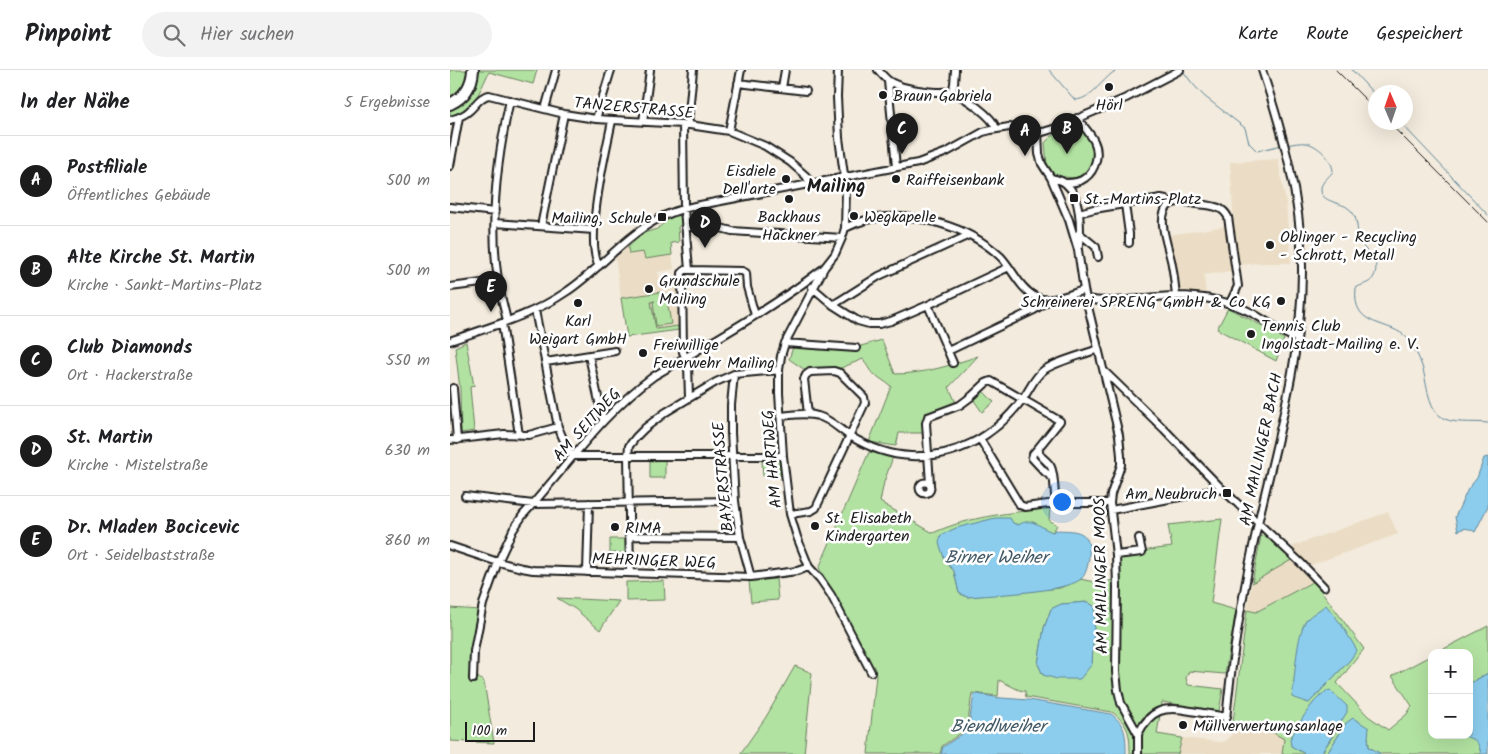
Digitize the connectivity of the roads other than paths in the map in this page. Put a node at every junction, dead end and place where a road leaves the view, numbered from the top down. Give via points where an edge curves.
1 (473, 70) edge
2 (556, 70) edge
3 (610, 70) edge
4 (650, 70) edge
5 (693, 70) edge
6 (741, 70) edge
7 (785, 70) edge
8 (838, 70) edge
9 (878, 70) edge
10 (955, 70) edge
11 (1180, 70) edge
12 (1262, 70) edge
13 (888, 81) junction
14 (738, 83) junction
15 (782, 88) junction
16 (806, 91) dead end
17 (952, 92) junction
18 (510, 100) junction
19 (450, 104) edge
20 (544, 109) junction
21 (564, 114) junction
22 (459, 118) junction
23 (1077, 118) junction
24 (596, 119) junction
25 (450, 120) edge
26 (612, 121) junction
27 (643, 122) junction
28 (685, 124) junction
29 (996, 128) junction
30 (729, 131) junction
31 (1038, 132) junction
32 (450, 166) edge
33 (896, 167) junction
34 (844, 177) junction
35 (1051, 178) junction
36 (1066, 183) junction
37 (810, 184) junction
38 (1124, 204) junction
39 (1171, 204) junction
40 (450, 207) edge
41 (684, 208) junction
42 (495, 212) junction
43 (1079, 212) junction
44 (1069, 220) junction
45 (495, 223) junction
46 (541, 226) junction
47 (685, 227) junction
48 (845, 228) junction
49 (594, 230) junction
50 (1080, 233) junction
51 (969, 235) junction
52 (842, 238) junction
53 (1129, 243) dead end
54 (1078, 250) junction
55 (1098, 257) dead end
56 (599, 266) junction
57 (1009, 267) junction
58 (824, 268) junction
59 (689, 270) junction
60 (498, 281) junction
61 (805, 283) junction
62 (450, 287) edge
63 (814, 288) junction
64 (1084, 290) junction
65 (1176, 296) junction
66 (1086, 299) junction
67 (1049, 300) junction
68 (1230, 303) junction
69 (833, 305) junction
70 (928, 305) junction
71 (534, 310) junction
72 (755, 315) junction
73 (504, 322) junction
74 (1297, 338) junction
75 (450, 342) edge
76 (785, 343) junction
77 (856, 348) dead end
78 (1098, 349) junction
79 (615, 351) dead end
80 (948, 351) junction
81 (589, 356) junction
82 (686, 357) junction
83 (546, 362) junction
84 (953, 363) dead end
85 (779, 370) junction
86 (1104, 370) junction
87 (734, 374) junction
88 (454, 388) dead end
89 (689, 398) junction
90 (1023, 399) junction
91 (808, 414) junction
92 (780, 416) junction
93 (603, 420) junction
94 (558, 427) junction
95 (519, 434) junction
96 (849, 436) junction
97 (980, 439) junction
98 (454, 440) edge
99 (574, 456) junction
100 (628, 456) junction
101 (783, 456) junction
102 (928, 456) junction
103 (732, 457) junction
104 (930, 484) dead end
105 (1222, 488) junction
106 (466, 496) dead end
107 (735, 501) junction
108 (629, 502) junction
109 (589, 503) junction
110 (1056, 503) junction
111 (534, 504) junction
112 (1111, 507) junction
113 (790, 514) junction
114 (1259, 522) junction
115 (629, 536) junction
116 (740, 537) junction
117 (1139, 538) dead end
118 (450, 546) edge
119 (1116, 555) junction
120 (498, 562) junction
121 (808, 567) junction
122 (588, 572) junction
123 (630, 573) junction
124 (751, 577) junction
125 (1324, 587) dead end
126 (871, 672) dead end
127 (473, 679) dead end
128 (1138, 734) junction
129 (1138, 754) edge

1 - 19 highway via 466,92
2 - 20 street
3 - 24 street
4 - 27 street
5 - 28 street
6 - 14 street
7 - 15 street
8 - 34 street, AM HARTWEG via 839,138
9 - 13 street
10 - 17 street
11 - 23 street via 1126,98
12 - 74 street, AM MAILINGER BACH via 1287,155 1297,203 1302,266
13 - 17 street via 927,91
13 - 33 street
14 - 15 street
14 - 30 street
15 - 16 street
17 - 29 street via 987,115
18 - 20 street, TANZERSTRASSE
18 - 22 street, TANZERSTRASSE via 485,95
18 - 42 street via 497,171
20 - 21 street, TANZERSTRASSE
21 - 24 street, TANZERSTRASSE
21 - 46 street
22 - 25 street, TANZERSTRASSE
22 - 32 street
23 - 31 street via 1053,130
23 - 36 street via 1095,142 1097,156 1090,174 1084,179
24 - 26 street, TANZERSTRASSE
26 - 27 street, TANZERSTRASSE
26 - 49 street
27 - 28 street, TANZERSTRASSE
28 - 30 street, TANZERSTRASSE
28 - 41 street
29 - 31 street
29 - 33 street via 929,160
30 - 37 street, TANZERSTRASSE via 765,146 790,162
31 - 35 street, AM MAILINGER MOOS via 1039,154
33 - 34 street
34 - 37 street
34 - 48 street, AM HARTWEG
35 - 36 street
35 - 44 street, AM MAILINGER MOOS
36 - 43 street, AM MAILINGER MOOS
37 - 41 street
38 - 39 street via 1162,198
38 - 43 street
38 - 53 street
39 - 65 street via 1162,218
39 - 68 street via 1213,206 1226,212 1238,282
40 - 42 street
41 - 47 street
41 - 56 street via 655,221
42 - 45 street
43 - 44 street via 1078,219
43 - 50 street, AM MAILINGER MOOS
44 - 54 street, AM MAILINGER MOOS
45 - 46 street
45 - 60 street
46 - 49 street
47 - 52 street
47 - 59 street
48 - 51 street via 870,219 903,218 940,222
48 - 52 street, AM HARTWEG
49 - 56 street
50 - 54 street, AM MAILINGER MOOS
50 - 55 street via 1096,247
51 - 57 street via 996,253
51 - 69 street via 879,276
52 - 58 street, AM HARTWEG
54 - 64 street, AM MAILINGER MOOS
56 - 71 street via 566,292
57 - 67 street via 1027,290 1037,298
57 - 70 street
58 - 61 street, AM SEITWEG
58 - 63 street, AM HARTWEG
59 - 72 street via 742,271 746,274
59 - 82 street via 682,273 683,352
60 - 62 street
60 - 73 street
61 - 63 street
61 - 72 street, AM SEITWEG
63 - 69 street
63 - 76 street, AM HARTWEG
64 - 66 street, AM MAILINGER MOOS
64 - 67 street
65 - 66 street via 1111,301
65 - 68 street
66 - 78 street, AM MAILINGER MOOS
67 - 80 street
68 - 74 street
69 - 70 street via 858,320 879,324
70 - 80 street
71 - 73 street
71 - 83 street
72 - 82 street, AM SEITWEG
73 - 75 street
73 - 95 street
74 - 114 street, AM MAILINGER BACH via 1287,399
76 - 77 street
76 - 85 street, AM HARTWEG
78 - 86 street, AM MAILINGER MOOS
78 - 90 street via 1044,370
79 - 81 street
80 - 84 street
81 - 83 street
81 - 93 street
82 - 89 street
82 - 93 street, AM SEITWEG via 638,387
83 - 94 street
85 - 87 street
85 - 92 street, AM HARTWEG
86 - 105 street
86 - 112 street, AM MAILINGER MOOS via 1121,456 1112,488
87 - 89 street
87 - 103 street, BAYERSTRASSE
88 - 98 street
89 - 100 street via 645,428 629,446
90 - 97 street via 995,429
90 - 102 street via 988,381 960,405 931,415 926,423
90 - 110 street via 1060,421 1039,447 1039,454 1051,467
91 - 92 street
91 - 96 street via 826,418
91 - 96 street via 806,375 810,372 840,373 865,402
92 - 101 street, AM HARTWEG
93 - 99 street, AM SEITWEG
94 - 95 street via 529,435
94 - 99 street
95 - 98 street
96 - 102 street via 894,454
96 - 113 street via 816,508
97 - 102 street via 956,450
97 - 110 street via 1020,505
99 - 100 street
99 - 111 street, AM SEITWEG
100 - 103 street
100 - 108 street
101 - 103 street
101 - 113 street, AM HARTWEG
102 - 104 street
103 - 107 street, BAYERSTRASSE
105 - 112 street
105 - 114 street
106 - 111 street
107 - 108 street
107 - 116 street, BAYERSTRASSE
108 - 109 street
108 - 115 street
109 - 111 street
109 - 122 street
110 - 112 street
111 - 120 street, AM SEITWEG via 513,530
112 - 119 street, AM MAILINGER MOOS
113 - 121 street, AM HARTWEG
114 - 125 street
114 - 128 street, AM MAILINGER BACH via 1239,618 1227,719 1174,708 1162,710 1152,715
115 - 116 street
115 - 123 street
116 - 124 street, BAYERSTRASSE
117 - 119 street via 1142,552
118 - 120 street, MEHRINGER WEG
119 - 128 street, AM MAILINGER MOOS via 1118,690 1121,703
120 - 122 street, MEHRINGER WEG via 522,568
120 - 127 street, AM SEITWEG via 483,604 474,651
121 - 124 street, MEHRINGER WEG
121 - 126 street, AM HARTWEG via 831,595
122 - 123 street, MEHRINGER WEG
123 - 124 street, MEHRINGER WEG
128 - 129 street, AM MAILINGER MOOS

